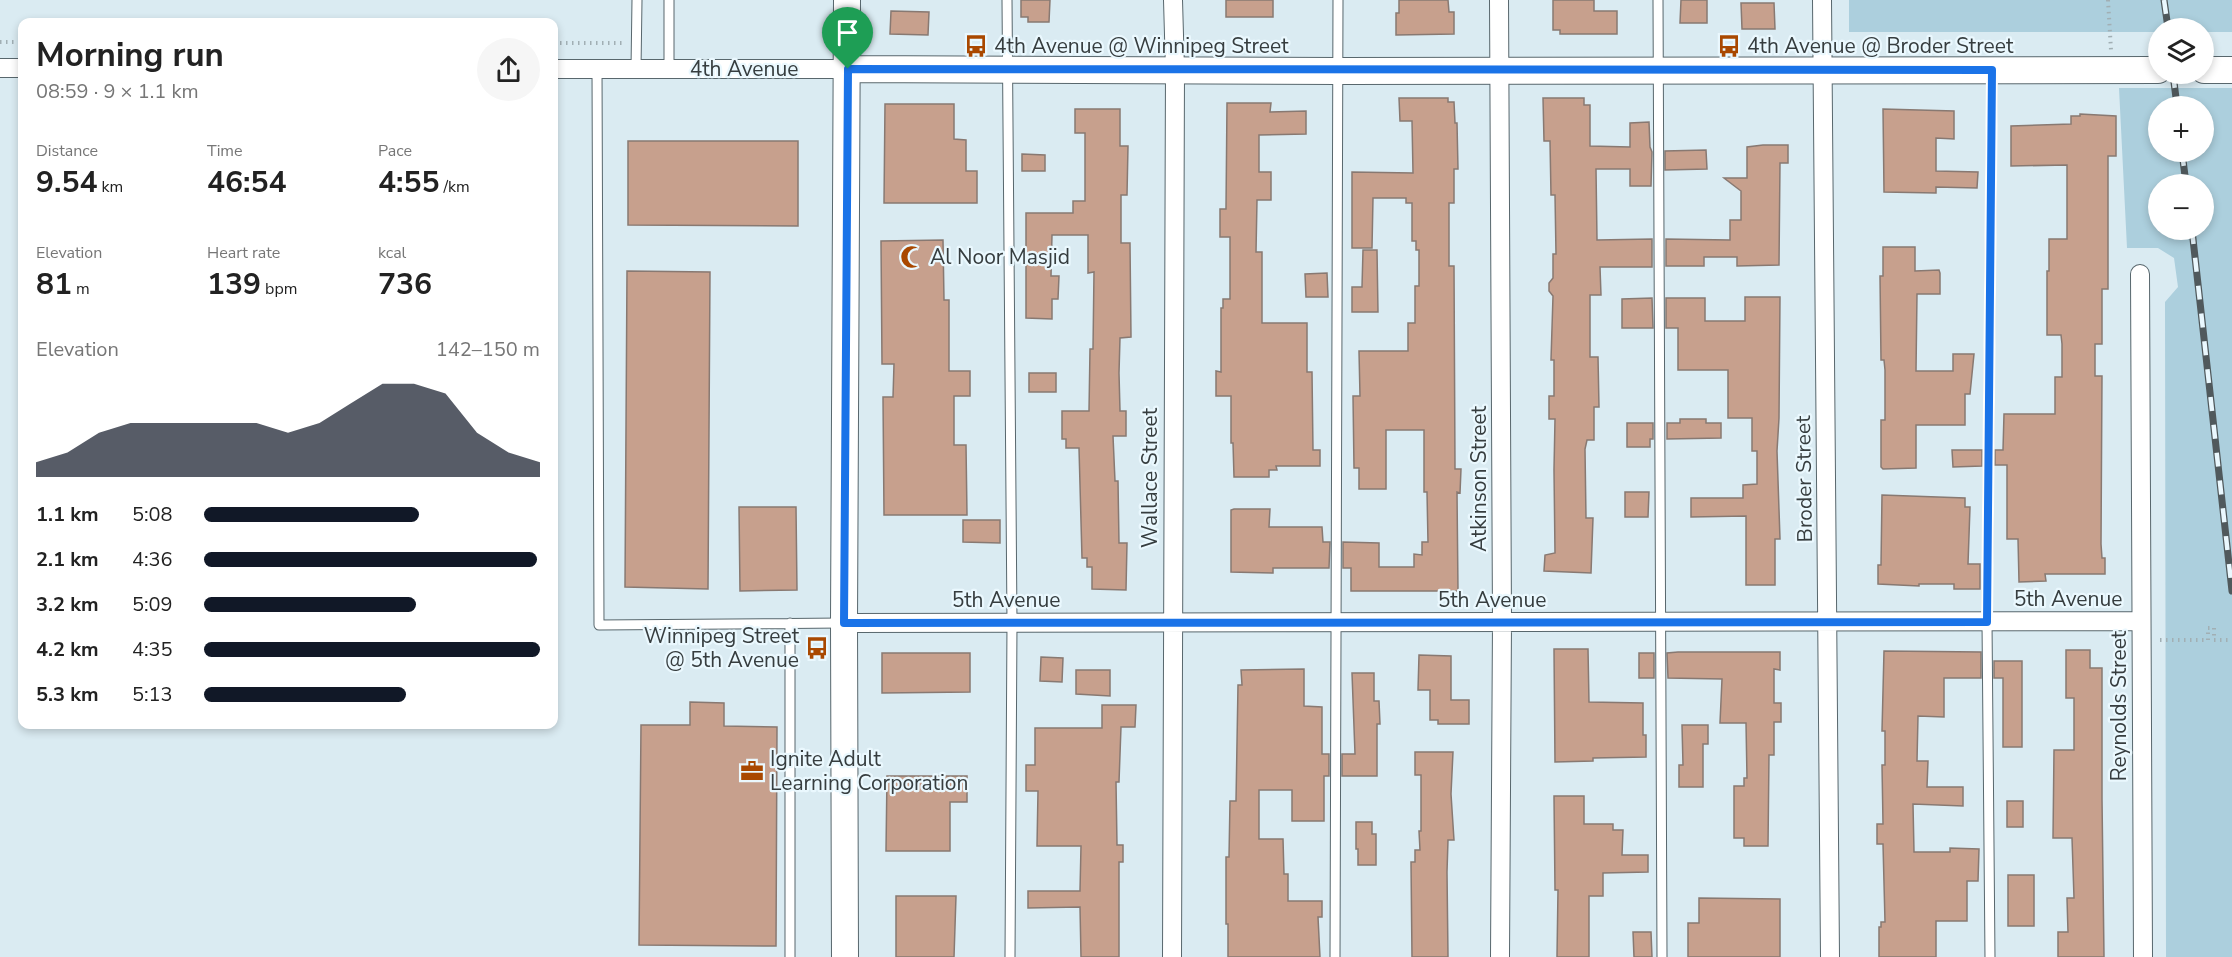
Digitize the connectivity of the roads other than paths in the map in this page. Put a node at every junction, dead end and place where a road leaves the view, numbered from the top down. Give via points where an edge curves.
1 (638, 0) edge
2 (669, 0) edge
3 (847, 0) edge
4 (1007, 0) edge
5 (1173, 0) edge
6 (1338, 0) edge
7 (1499, 0) edge
8 (1658, 0) edge
9 (1822, 0) edge
10 (0, 68) edge
11 (18, 68) edge
12 (558, 69) edge
13 (597, 69) junction
14 (636, 69) junction
15 (669, 69) junction
16 (848, 69) junction
17 (1008, 70) junction
18 (1175, 70) junction
19 (1822, 70) junction
20 (1992, 70) junction
21 (2148, 70) edge
22 (2214, 70) edge
23 (2232, 70) edge
24 (1339, 71) junction
25 (1500, 71) junction
26 (1658, 71) junction
27 (2140, 274) dead end
28 (1172, 621) junction
29 (2141, 621) junction
30 (1336, 622) junction
31 (1502, 622) junction
32 (1662, 622) junction
33 (1987, 622) junction
34 (790, 623) junction
35 (844, 623) junction
36 (1011, 623) junction
37 (1829, 623) junction
38 (790, 957) edge
39 (845, 957) edge
40 (1010, 957) edge
41 (1172, 957) edge
42 (1335, 957) edge
43 (1500, 957) edge
44 (1662, 957) edge
45 (1830, 957) edge
46 (1990, 957) edge
47 (2143, 957) edge

1 - 14 lane
2 - 15 lane
3 - 16 street
4 - 17 lane
5 - 18 street, Wallace Street
6 - 24 lane
7 - 25 street, Atkinson Street
8 - 26 lane
9 - 19 street, Broder Street
10 - 11 street
12 - 13 street, 4th Avenue
13 - 14 street, 4th Avenue
13 - 34 lane via 599,625
14 - 15 street, 4th Avenue
15 - 16 street, 4th Avenue
16 - 17 street, 4th Avenue
16 - 35 street
17 - 18 street, 4th Avenue
17 - 36 lane
18 - 24 street, 4th Avenue
18 - 28 street, Wallace Street
19 - 20 street, 4th Avenue
19 - 26 street, 4th Avenue
19 - 37 street, Broder Street
20 - 21 street, 4th Avenue
20 - 33 lane
22 - 23 street
24 - 25 street, 4th Avenue
24 - 30 lane
25 - 26 street, 4th Avenue
25 - 31 street, Atkinson Street
26 - 32 lane
27 - 29 street, Reynolds Street
28 - 30 street, 5th Avenue
28 - 36 street, 5th Avenue
28 - 41 street, Wallace Street
29 - 33 street, 5th Avenue
29 - 47 street, Reynolds Street
30 - 31 street, 5th Avenue
30 - 42 lane
31 - 32 street, 5th Avenue
31 - 43 street, Atkinson Street
32 - 37 street, 5th Avenue
32 - 44 lane
33 - 37 street, 5th Avenue
33 - 46 lane
34 - 35 lane
34 - 38 lane
35 - 36 street, 5th Avenue
35 - 39 street
36 - 40 lane
37 - 45 street, Broder Street

